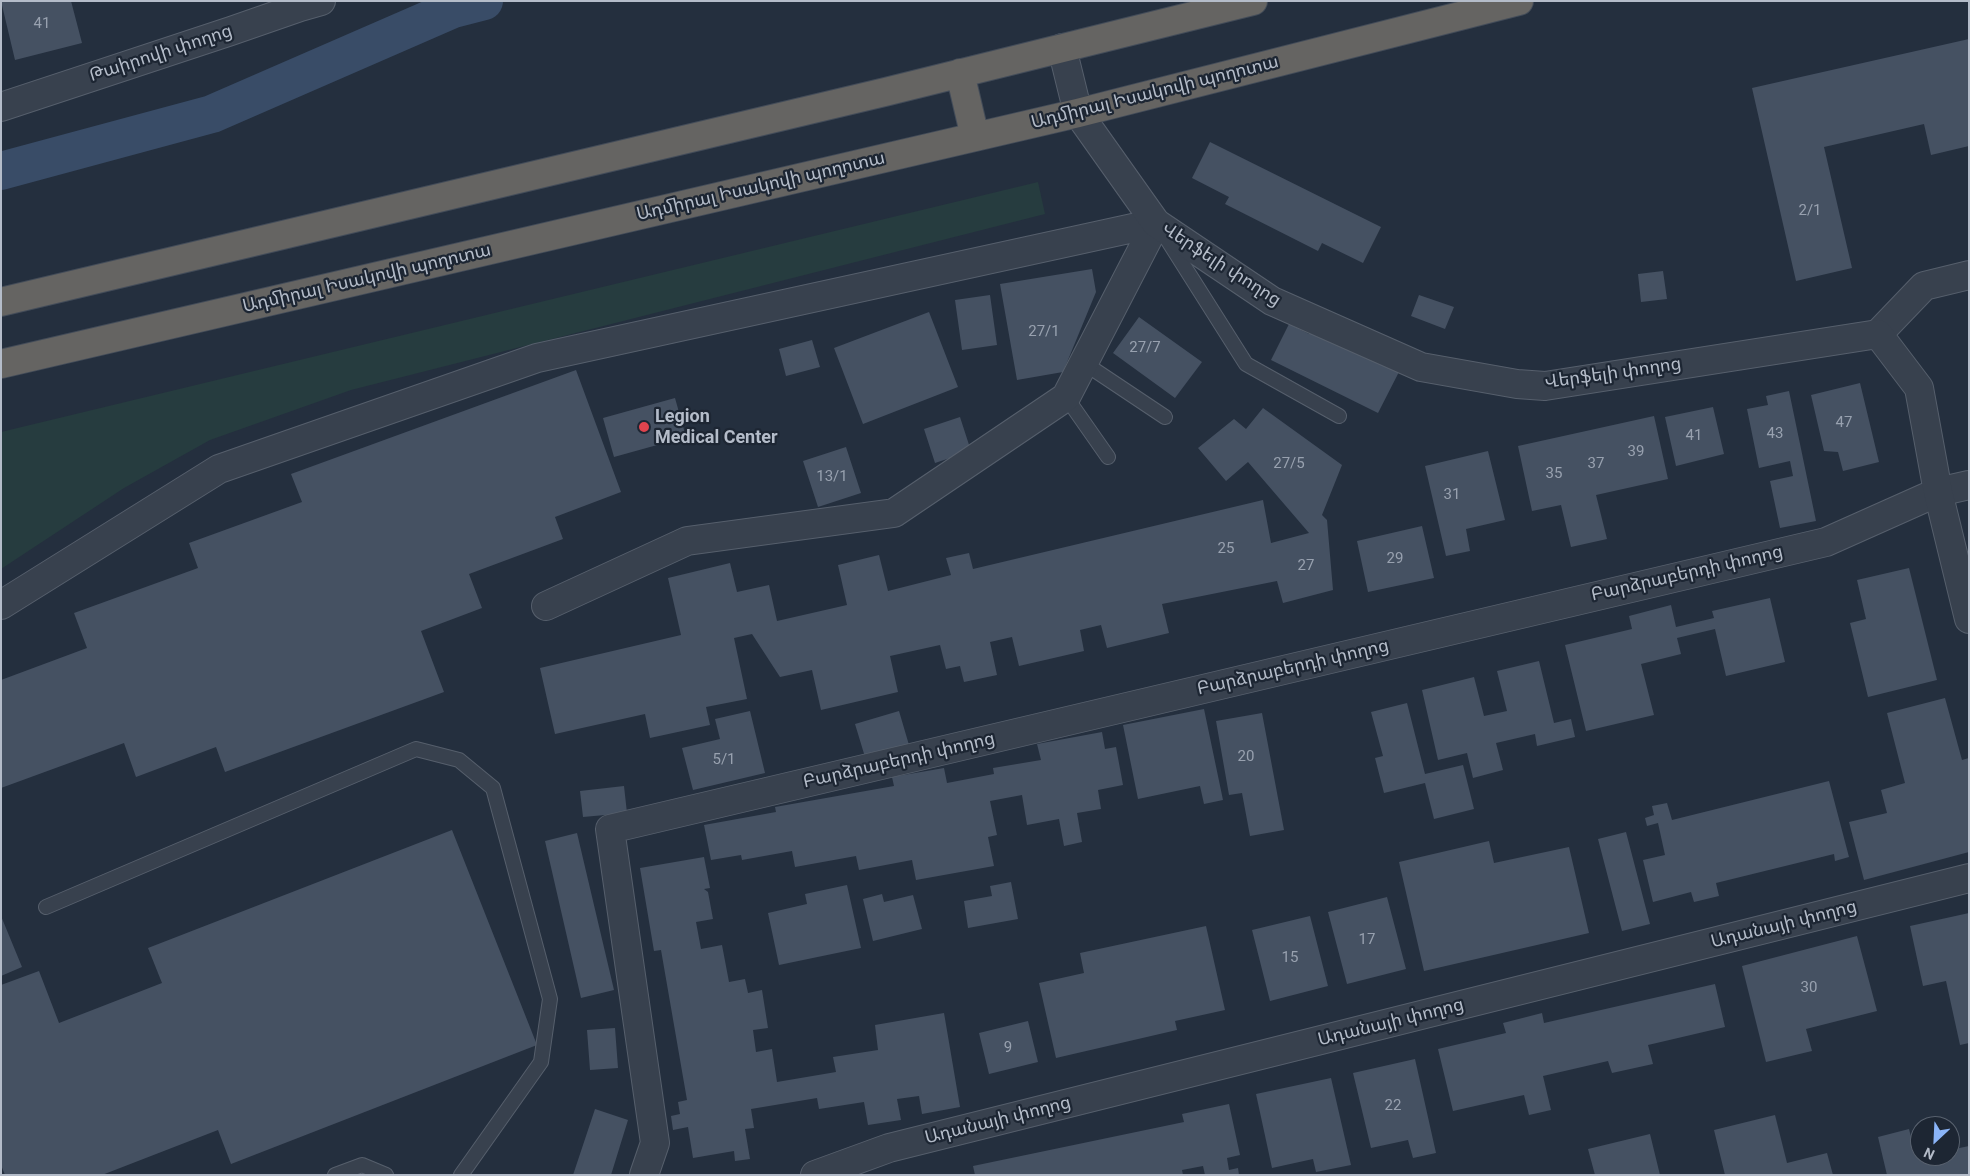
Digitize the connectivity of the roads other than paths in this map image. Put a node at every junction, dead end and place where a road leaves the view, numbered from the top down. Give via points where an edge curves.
1 (322, 1) edge
2 (1253, 1) edge
3 (1519, 1) edge
4 (1062, 48) junction
5 (960, 73) junction
6 (1, 106) edge
7 (1078, 113) junction
8 (975, 137) junction
9 (1156, 223) junction
10 (1969, 264) edge
11 (1969, 275) edge
12 (1924, 286) junction
13 (1, 302) edge
14 (1878, 334) junction
15 (1084, 363) junction
16 (1, 364) edge
17 (1066, 397) junction
18 (1338, 416) dead end
19 (1165, 417) dead end
20 (1108, 456) dead end
21 (1969, 485) edge
22 (1938, 492) junction
23 (1, 605) edge
24 (546, 606) dead end
25 (1969, 619) edge
26 (1969, 878) edge
27 (46, 907) dead end
28 (335, 1175) edge
29 (386, 1175) edge
30 (460, 1175) edge
31 (644, 1175) edge
32 (815, 1175) edge

1 - 6 street, Թաիրովի փողոց
2 - 4 highway
3 - 7 highway, Ադմիրալ Իսակովի պողոտա
4 - 5 highway
4 - 7 street
5 - 8 highway
5 - 13 highway
7 - 8 highway, Ադմիրալ Իսակովի պողոտա
7 - 9 street, Վերֆելի փողոց
8 - 16 highway, Ադմիրալ Իսակովի պողոտա
9 - 14 street, Վերֆելի փողոց via 1272,301 1421,367 1517,384 1545,386
9 - 15 street
9 - 18 lane via 1246,364
9 - 23 street via 536,358 219,469
10 - 12 lane
11 - 12 street
12 - 14 street
14 - 22 street via 1919,388
15 - 17 street
15 - 19 lane
17 - 20 lane
17 - 24 street via 894,513 688,541
21 - 22 street, Բարձրաբերդի փողոց
22 - 25 street
22 - 31 street, Բարձրաբերդի փողոց via 1826,542 610,829 655,1144
26 - 32 street, Ադանայի փողոց via 889,1148
27 - 30 lane via 416,749 459,760 493,788 550,999 541,1062
28 - 29 lane via 362,1165

